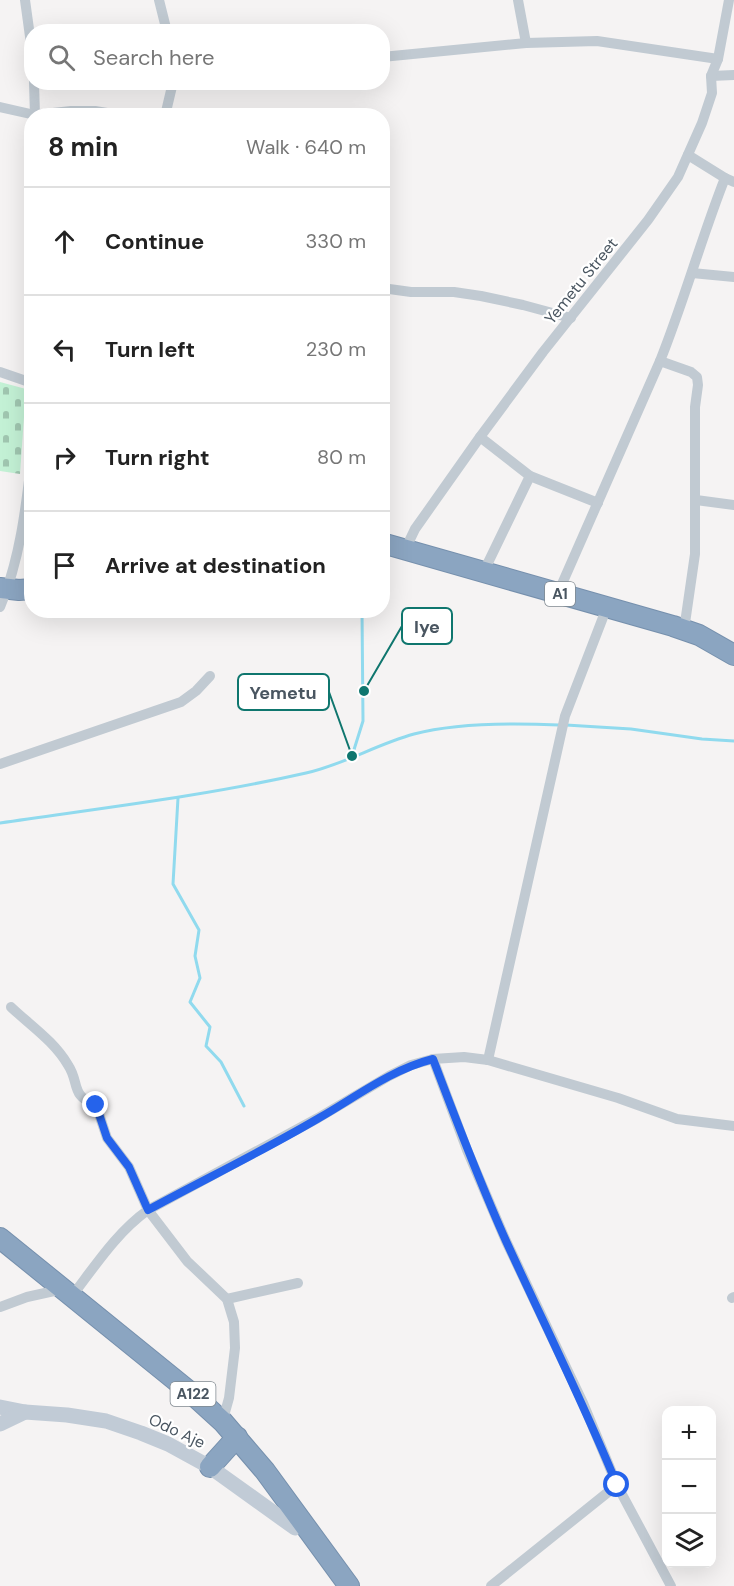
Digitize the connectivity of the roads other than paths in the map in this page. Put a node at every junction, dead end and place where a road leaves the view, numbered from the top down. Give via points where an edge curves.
1 (25, 0) edge
2 (159, 0) edge
3 (518, 0) edge
4 (729, 0) edge
5 (28, 24) edge
6 (165, 24) edge
7 (526, 43) junction
8 (390, 56) edge
9 (718, 59) junction
10 (734, 75) edge
11 (711, 76) junction
12 (34, 90) edge
13 (170, 90) edge
14 (0, 107) edge
15 (35, 108) edge
16 (167, 108) edge
17 (24, 112) edge
18 (688, 155) junction
19 (730, 180) edge
20 (692, 273) junction
21 (734, 277) edge
22 (390, 289) edge
23 (571, 318) junction
24 (660, 361) junction
25 (0, 372) edge
26 (24, 380) edge
27 (480, 437) junction
28 (530, 476) junction
29 (696, 500) junction
30 (598, 503) junction
31 (734, 505) edge
32 (24, 514) edge
33 (390, 547) edge
34 (390, 552) edge
35 (404, 553) junction
36 (484, 572) junction
37 (24, 591) edge
38 (558, 593) junction
39 (2, 596) edge
40 (24, 597) edge
41 (606, 611) junction
42 (684, 630) junction
43 (734, 655) edge
44 (734, 664) edge
45 (210, 676) dead end
46 (0, 764) edge
47 (11, 1007) dead end
48 (433, 1059) junction
49 (488, 1060) junction
50 (734, 1126) edge
51 (148, 1210) junction
52 (0, 1238) edge
53 (0, 1248) edge
54 (298, 1283) dead end
55 (63, 1293) junction
56 (227, 1299) junction
57 (0, 1307) edge
58 (0, 1407) edge
59 (25, 1412) junction
60 (0, 1424) edge
61 (227, 1433) junction
62 (210, 1467) junction
63 (617, 1485) junction
64 (296, 1528) junction
65 (338, 1586) edge
66 (349, 1586) edge
67 (491, 1586) edge
68 (671, 1586) edge

1 - 5 street
2 - 6 street
3 - 7 street
4 - 9 street, Yemetu Street
7 - 8 street
7 - 9 street via 597,40
9 - 11 street, Yemetu Street
10 - 11 street
11 - 18 street, Yemetu Street via 712,93
12 - 15 street
13 - 16 street
14 - 17 street
18 - 19 street
18 - 23 street, Yemetu Street via 678,177 648,220
19 - 20 street via 707,224
20 - 21 street
20 - 24 street
22 - 23 street via 481,296
23 - 27 street, Yemetu Street
24 - 29 street via 697,377
24 - 30 street
25 - 26 street
27 - 28 street
27 - 35 street, Yemetu Street via 415,529
28 - 30 street
28 - 36 street
29 - 31 street
29 - 42 street via 695,554
30 - 38 street
32 - 39 street via 13,574
33 - 35 highway, A1
34 - 35 highway, A1
35 - 36 highway, A1
35 - 41 highway, A1
36 - 38 highway, A1
37 - 39 highway
38 - 41 highway, A1
39 - 40 highway
41 - 42 highway, A1
41 - 44 highway, A1 via 698,644
41 - 49 street via 565,716
42 - 43 highway, A1
45 - 46 street via 181,702
47 - 51 street via 56,1047 70,1066 78,1092 96,1105 107,1138 129,1167
48 - 49 street
48 - 51 street via 389,1076 318,1119
48 - 63 street via 506,1241 583,1403
49 - 50 street via 677,1119
51 - 55 street via 134,1219
51 - 56 street via 187,1261
52 - 55 highway, A122
53 - 55 highway, A122
54 - 56 street
55 - 57 street via 27,1297
55 - 61 highway, A122
56 - 61 street via 234,1322 235,1348
58 - 59 street, Odo Aje
59 - 60 street, Odo Aje
59 - 62 street, Odo Aje via 106,1421 168,1444
61 - 62 highway
61 - 64 highway, A122
61 - 66 highway, A122 via 265,1471
62 - 64 street, Odo Aje
63 - 67 street
63 - 68 street
64 - 65 highway, A122

